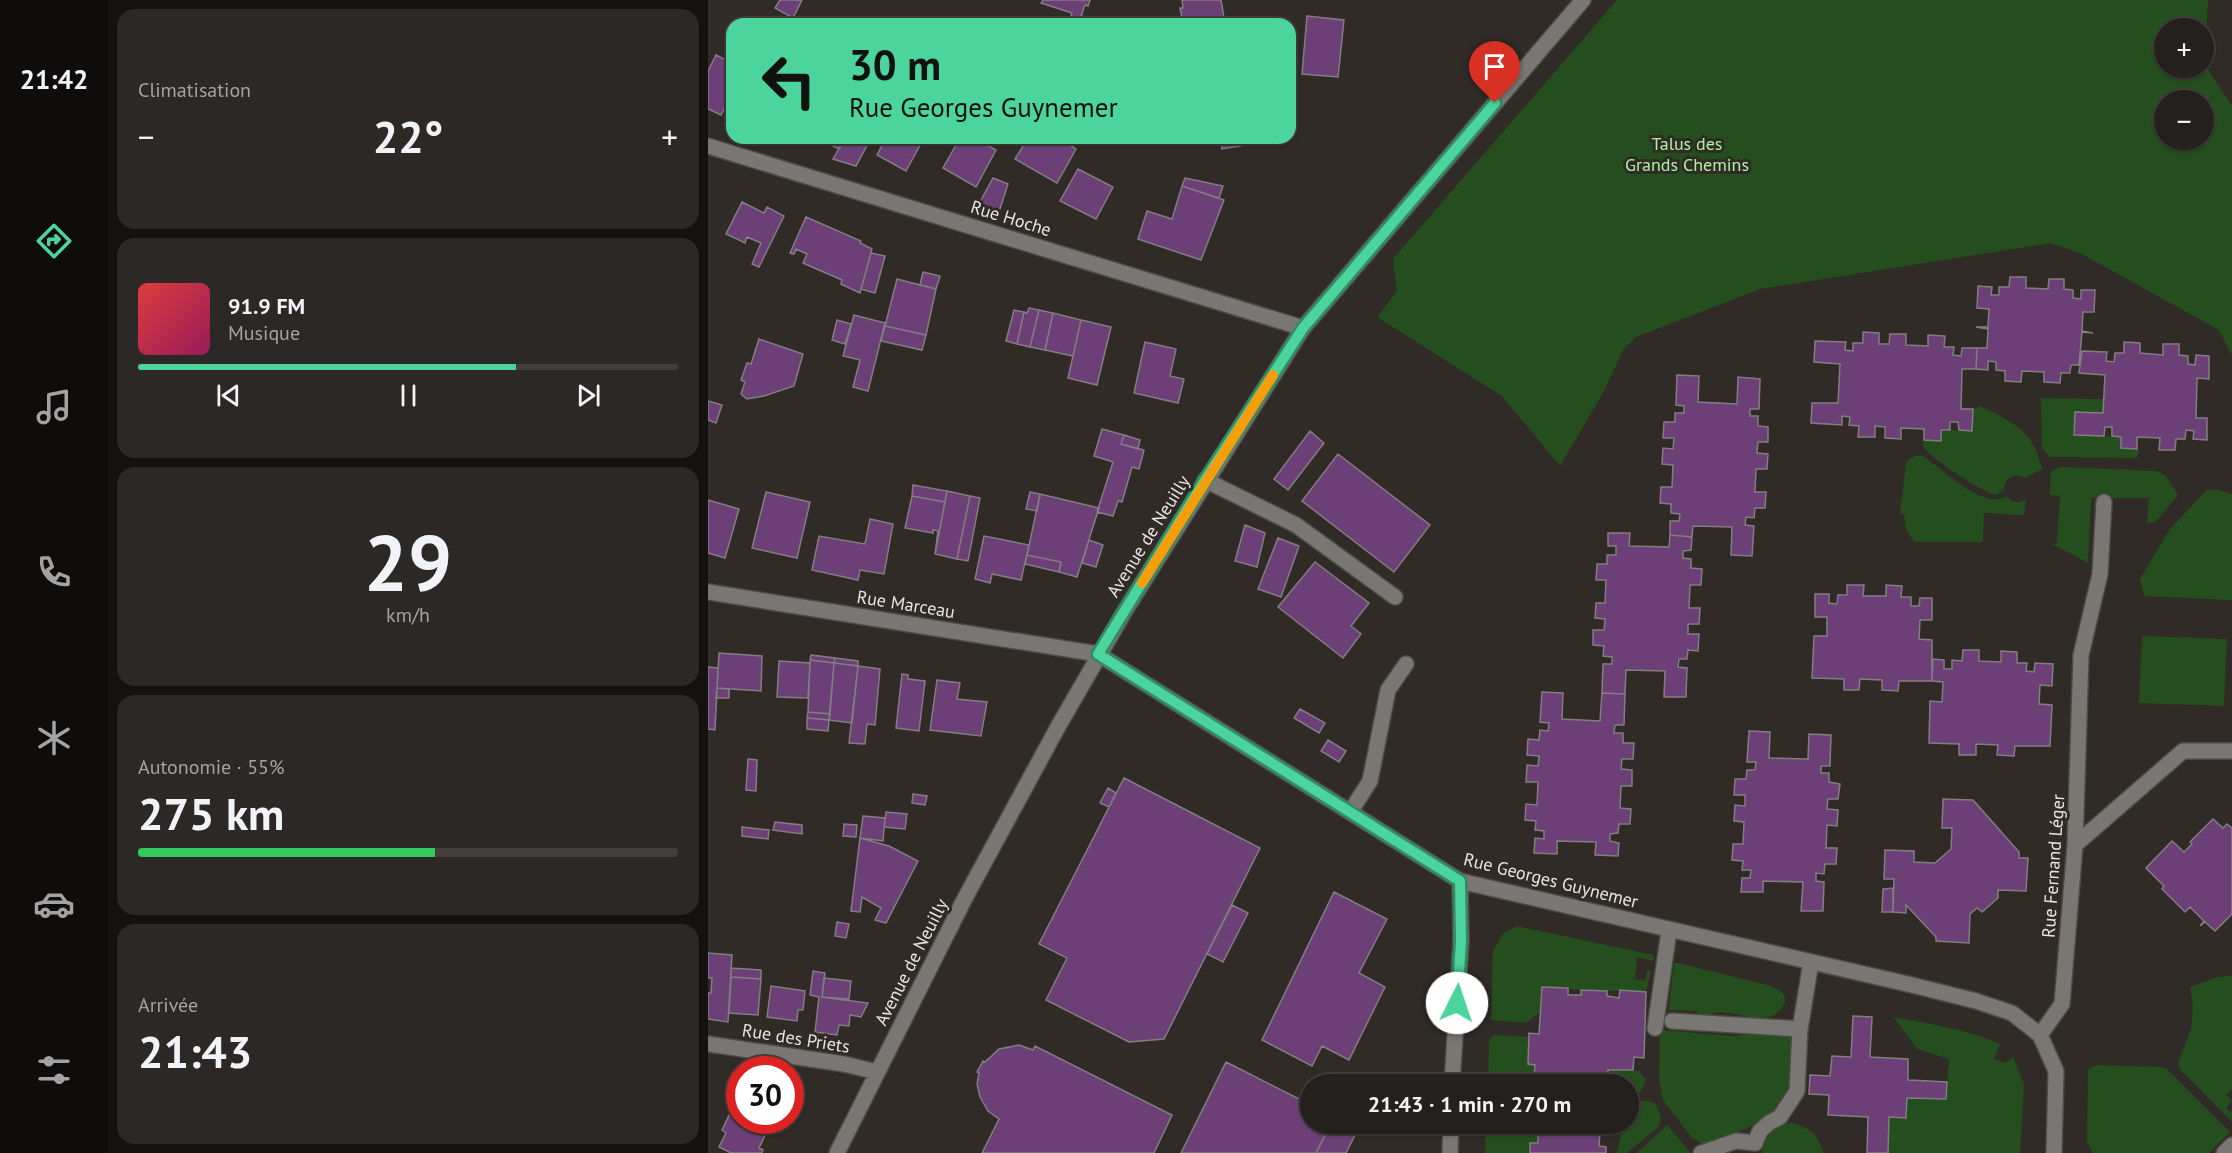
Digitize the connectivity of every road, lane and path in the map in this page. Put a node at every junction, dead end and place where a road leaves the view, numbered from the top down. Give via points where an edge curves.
1 (1583, 0) edge
2 (708, 146) edge
3 (1303, 328) junction
4 (1205, 480) junction
5 (2104, 502) dead end
6 (708, 592) edge
7 (1395, 597) dead end
8 (1098, 654) junction
9 (1406, 664) dead end
10 (2232, 751) edge
11 (1350, 812) junction
12 (2076, 845) junction
13 (1460, 881) junction
14 (1670, 931) junction
15 (1811, 962) junction
16 (1672, 1021) dead end
17 (1655, 1028) dead end
18 (1800, 1029) junction
19 (2040, 1035) junction
20 (708, 1044) edge
21 (877, 1072) junction
22 (1453, 1074) edge
23 (1450, 1134) edge
24 (2232, 1145) edge
25 (837, 1153) edge
26 (1450, 1153) edge
27 (1701, 1153) edge
28 (2054, 1153) edge
29 (2224, 1153) edge

1 - 3 street, Avenue de Neuilly
2 - 3 street, Rue Hoche
3 - 4 street, Avenue de Neuilly
4 - 7 street via 1296,525
4 - 8 street, Avenue de Neuilly
5 - 12 street, Rue Fernand Léger via 2100,574 2081,655
6 - 8 street, Rue Marceau
8 - 11 street, Rue Georges Guynemer
8 - 21 street, Avenue de Neuilly via 965,898
9 - 11 street via 1388,690 1370,781
10 - 12 street via 2183,751
11 - 13 street, Rue Georges Guynemer
12 - 19 street, Rue Fernand Léger via 2062,1004
13 - 14 street, Rue Georges Guynemer
13 - 22 street via 1461,941
14 - 15 street, Rue Georges Guynemer
14 - 17 street
15 - 18 street
15 - 19 street, Rue Georges Guynemer via 1976,1001 2012,1013
16 - 18 street
18 - 27 street via 1797,1091 1780,1117 1760,1131 1755,1143 1736,1141
19 - 28 street via 2056,1071
20 - 21 street, Rue des Priets
21 - 25 street, Avenue de Neuilly
23 - 26 street
24 - 29 street

